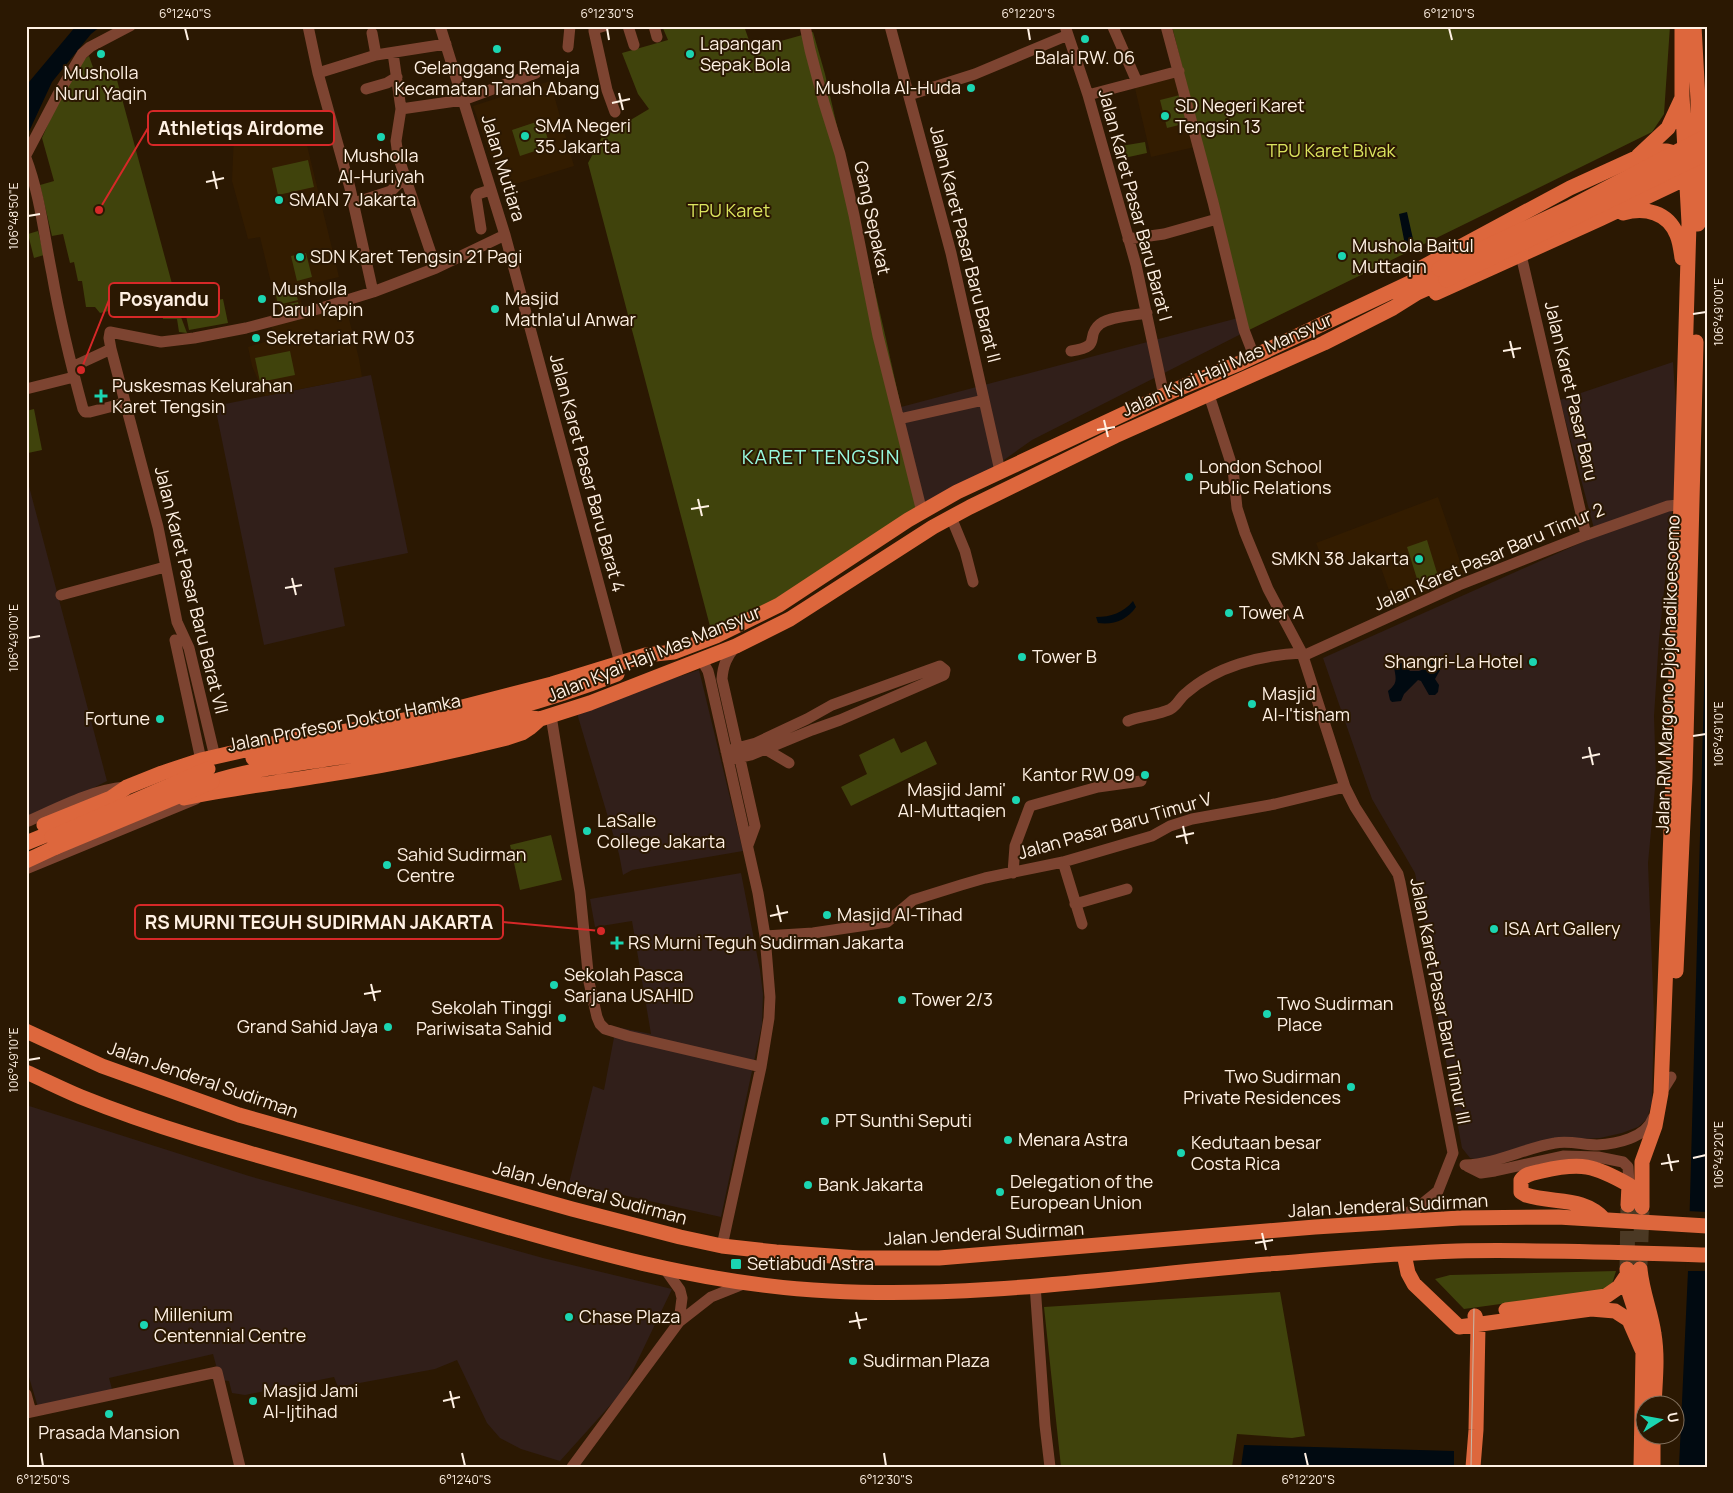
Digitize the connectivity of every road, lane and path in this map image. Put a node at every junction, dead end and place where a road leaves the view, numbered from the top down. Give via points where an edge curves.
1 (130, 26) edge
2 (308, 26) edge
3 (440, 26) edge
4 (570, 26) edge
5 (604, 26) edge
6 (628, 26) edge
7 (805, 26) edge
8 (890, 26) edge
9 (1113, 26) edge
10 (1166, 26) edge
11 (1682, 26) edge
12 (1694, 26) edge
13 (1066, 30) edge
14 (372, 33) dead end
15 (446, 44) junction
16 (634, 45) dead end
17 (568, 47) dead end
18 (393, 53) junction
19 (376, 56) junction
20 (1179, 71) junction
21 (318, 73) junction
22 (536, 73) dead end
23 (397, 77) junction
24 (1137, 82) junction
25 (366, 90) dead end
26 (1088, 94) junction
27 (909, 95) junction
28 (1682, 96) junction
29 (463, 100) junction
30 (401, 109) junction
31 (615, 112) dead end
32 (1700, 131) edge
33 (1655, 140) junction
34 (26, 156) edge
35 (1685, 156) junction
36 (1638, 157) junction
37 (1700, 167) edge
38 (406, 176) junction
39 (1570, 188) junction
40 (490, 190) junction
41 (1649, 197) junction
42 (354, 203) junction
43 (1217, 219) junction
44 (1600, 219) junction
45 (1689, 223) junction
46 (481, 229) dead end
47 (505, 235) junction
48 (1128, 239) junction
49 (1521, 255) junction
50 (436, 268) junction
51 (1442, 274) junction
52 (1687, 284) junction
53 (373, 292) junction
54 (1393, 308) junction
55 (1351, 310) junction
56 (1147, 314) junction
57 (111, 349) junction
58 (1072, 351) dead end
59 (1254, 356) junction
60 (73, 372) junction
61 (26, 389) edge
62 (1209, 395) junction
63 (1164, 396) junction
64 (984, 400) junction
65 (125, 404) junction
66 (899, 419) junction
67 (1000, 471) junction
68 (1687, 504) junction
69 (922, 512) junction
70 (951, 517) junction
71 (1586, 535) junction
72 (165, 567) junction
73 (973, 582) dead end
74 (61, 596) dead end
75 (175, 640) dead end
76 (736, 646) junction
77 (674, 652) junction
78 (1302, 655) junction
79 (701, 659) junction
80 (620, 663) junction
81 (832, 705) junction
82 (546, 717) junction
83 (501, 719) junction
84 (806, 719) junction
85 (840, 720) junction
86 (1128, 721) dead end
87 (812, 730) junction
88 (761, 746) junction
89 (733, 754) junction
90 (208, 758) junction
91 (789, 763) dead end
92 (1140, 781) dead end
93 (127, 787) junction
94 (1344, 788) junction
95 (218, 791) junction
96 (26, 822) edge
97 (49, 828) junction
98 (26, 833) edge
99 (26, 843) edge
100 (26, 848) edge
101 (26, 861) edge
102 (1063, 862) junction
103 (26, 869) edge
104 (1013, 873) junction
105 (1127, 889) dead end
106 (1075, 904) junction
107 (1082, 924) dead end
108 (765, 936) junction
109 (26, 1031) edge
110 (761, 1067) junction
111 (26, 1072) edge
112 (1671, 1077) junction
113 (1661, 1093) junction
114 (1453, 1153) junction
115 (1465, 1165) junction
116 (1637, 1180) junction
117 (1635, 1206) tunnel mouth
118 (1606, 1220) junction
119 (1391, 1221) junction
120 (1707, 1226) edge
121 (722, 1246) junction
122 (1404, 1254) junction
123 (1707, 1255) edge
124 (665, 1269) junction
125 (1631, 1271) junction
126 (746, 1283) junction
127 (1035, 1285) junction
128 (1477, 1321) junction
129 (679, 1322) junction
130 (1644, 1352) junction
131 (26, 1394) edge
132 (1654, 1396) edge
133 (29, 1412) edge
134 (1654, 1446) edge
135 (240, 1467) edge
136 (572, 1467) edge
137 (1050, 1467) edge
138 (1473, 1467) edge
139 (1641, 1467) edge
140 (1653, 1467) edge

1 - 34 street via 82,54
2 - 21 street
3 - 15 street, Jalan Mutiara
4 - 17 street
5 - 31 street via 594,31
6 - 16 street
7 - 66 street, Gang Sepakat via 840,154
8 - 27 street, Jalan Karet Pasar Baru Barat II
9 - 24 street
10 - 20 street
11 - 28 main road
12 - 32 main road
13 - 26 street, Jalan Karet Pasar Baru Barat I
13 - 27 street via 975,74
14 - 19 street
15 - 18 street
15 - 29 street, Jalan Mutiara
18 - 19 street
18 - 23 street
19 - 21 street
20 - 24 street
20 - 43 street
21 - 42 street
22 - 29 street
23 - 25 street
23 - 30 street
24 - 26 street
26 - 48 street, Jalan Karet Pasar Baru Barat I
27 - 64 street, Jalan Karet Pasar Baru Barat II via 956,272
28 - 32 main road
28 - 33 main road via 1672,122
29 - 30 street
29 - 40 street, Jalan Mutiara
30 - 38 street via 396,140
32 - 33 main road
32 - 35 main road
32 - 37 main road
32 - 51 main road, Jalan Kyai Haji Mas Mansyur, bridge via 1571,207
33 - 36 main road
34 - 60 street
35 - 36 main road, Jalan Kyai Haji Mas Mansyur via 1667,151
35 - 37 main road, Jalan Kyai Haji Mas Mansyur
36 - 39 main road, Jalan Kyai Haji Mas Mansyur
37 - 41 main road, Jalan Kyai Haji Mas Mansyur
37 - 45 main road, Jalan RM Margono Djojohadikoesoemo
37 - 51 main road, Jalan Kyai Haji Mas Mansyur, bridge
37 - 68 main road, Jalan RM Margono Djojohadikoesoemo
38 - 42 street via 391,191
38 - 50 street
39 - 41 main road via 1588,189 1643,167 1653,177
39 - 55 main road, Jalan Kyai Haji Mas Mansyur via 1372,295
40 - 46 street via 476,197
40 - 47 street, Jalan Mutiara
41 - 44 main road, Jalan Kyai Haji Mas Mansyur
41 - 45 main road via 1663,193 1674,196
42 - 53 street
43 - 48 street via 1164,234
43 - 59 street via 1244,330
44 - 49 main road, Jalan Kyai Haji Mas Mansyur
44 - 52 main road via 1644,211 1664,217 1678,236
45 - 52 main road, Jalan RM Margono Djojohadikoesoemo
47 - 50 street
47 - 80 street, Jalan Karet Pasar Baru Barat 4
48 - 56 street, Jalan Karet Pasar Baru Barat I
49 - 54 main road, Jalan Kyai Haji Mas Mansyur via 1429,296
49 - 71 street, Jalan Karet Pasar Baru
50 - 53 street
51 - 54 main road, Jalan Kyai Haji Mas Mansyur
51 - 55 main road, Jalan Kyai Haji Mas Mansyur
52 - 68 main road, Jalan RM Margono Djojohadikoesoemo
53 - 57 street, Jalan Karet Pasar Baru Barat VII via 302,314 194,338 161,342 110,332
54 - 62 main road, Jalan Kyai Haji Mas Mansyur
55 - 59 main road, Jalan Kyai Haji Mas Mansyur
56 - 58 street via 1102,322 1090,346
56 - 63 street, Jalan Karet Pasar Baru Barat I
57 - 60 street
57 - 65 street, Jalan Karet Pasar Baru Barat VII
59 - 63 main road, Jalan Kyai Haji Mas Mansyur
60 - 61 street
60 - 65 street via 86,412
62 - 70 main road, Jalan Kyai Haji Mas Mansyur via 1049,467
62 - 78 street, Jalan Karet Pasar Baru Timur III via 1233,469 1237,508 1245,533 1268,589
63 - 67 main road, Jalan Kyai Haji Mas Mansyur
64 - 66 street
64 - 67 street, Jalan Karet Pasar Baru Barat II
65 - 72 street, Jalan Karet Pasar Baru Barat VII via 158,526
66 - 69 street, Gang Sepakat
67 - 69 main road, Jalan Kyai Haji Mas Mansyur
68 - 71 street, Jalan Karet Pasar Baru Timur 2 via 1668,506
68 - 112 main road, Jalan RM Margono Djojohadikoesoemo via 1684,788
68 - 113 main road, Jalan RM Margono Djojohadikoesoemo
69 - 77 main road, Jalan Kyai Haji Mas Mansyur via 779,605 716,636
70 - 73 street
70 - 76 main road, Jalan Kyai Haji Mas Mansyur via 803,611
71 - 78 street, Jalan Karet Pasar Baru Timur 2
72 - 74 street
72 - 90 street, Jalan Karet Pasar Baru Barat VII via 177,622 189,648
75 - 90 street, Jalan Karet Pasar Baru Barat VII
76 - 79 main road, Jalan Kyai Haji Mas Mansyur
76 - 89 street via 725,661 722,679
77 - 80 main road, Jalan Kyai Haji Mas Mansyur via 646,655
77 - 83 main road, Jalan Profesor Doktor Hamka
78 - 86 street, Jalan Karet Pasar Baru Timur 2 via 1285,654 1235,665 1210,676 1184,694 1172,709
78 - 94 street, Jalan Karet Pasar Baru Timur III
79 - 82 main road, Jalan Kyai Haji Mas Mansyur
79 - 89 street via 708,671
80 - 90 main road, Jalan Kyai Haji Mas Mansyur via 443,712
81 - 84 street
81 - 85 street
81 - 85 street via 923,678
82 - 83 main road, Jalan Profesor Doktor Hamka
82 - 95 main road, Jalan Kyai Haji Mas Mansyur via 522,732 483,744 325,775
82 - 110 street via 580,892 590,982 600,1024 605,1030
83 - 100 main road, Jalan Profesor Doktor Hamka, bridge via 264,756 208,769
83 - 101 main road, Jalan Profesor Doktor Hamka, bridge via 402,747 239,773
84 - 87 street
84 - 88 street
85 - 87 street
87 - 88 street
88 - 89 street
88 - 91 street
89 - 108 street
90 - 93 main road, Jalan Kyai Haji Mas Mansyur
92 - 104 street, Jalan Pasar Baru Timur V via 1098,787 1030,806 1014,846
93 - 96 street, Jalan Kyai Haji Mas Mansyur via 94,794
93 - 97 main road
94 - 102 street, Jalan Pasar Baru Timur V via 1192,819 1152,836
94 - 114 street, Jalan Karet Pasar Baru Timur III via 1398,874
95 - 97 main road
95 - 103 street, Jalan Kyai Haji Mas Mansyur
97 - 98 main road
97 - 99 main road
102 - 104 street, Jalan Pasar Baru Timur V
102 - 106 street
104 - 108 street, Jalan Pasar Baru Timur V via 913,900 887,922
105 - 106 street
106 - 107 street
108 - 110 street via 770,997
109 - 121 main road, Jalan Jenderal Sudirman via 102,1066 239,1115 572,1209
110 - 121 street
111 - 124 main road via 76,1095 200,1138 542,1237
112 - 113 street
112 - 116 main road, Jalan RM Margono Djojohadikoesoemo via 1665,1119
113 - 115 street via 1652,1121 1645,1131 1632,1137 1596,1145 1556,1143 1482,1164
113 - 116 main road, Jalan RM Margono Djojohadikoesoemo via 1655,1126
114 - 115 street
114 - 119 street via 1438,1191 1417,1208
115 - 116 street via 1481,1172 1563,1156 1598,1157 1623,1162
116 - 117 main road
116 - 118 main road via 1576,1165 1529,1174 1521,1180 1521,1192 1526,1195 1577,1203 1594,1209
118 - 119 main road, Jalan Jenderal Sudirman via 1460,1218
118 - 120 main road, Jalan Jenderal Sudirman
119 - 121 main road, Jalan Jenderal Sudirman via 939,1258 859,1258
122 - 123 main road via 1614,1251
122 - 127 main road
122 - 128 main road via 1412,1281 1448,1317 1459,1327
124 - 126 main road
124 - 129 street via 680,1290
125 - 128 main road via 1606,1296 1496,1312
125 - 130 main road via 1628,1289
125 - 132 main road via 1641,1284 1652,1323 1656,1348
126 - 127 main road via 820,1291 881,1293
126 - 129 street via 711,1297
127 - 137 street via 1044,1425
128 - 130 main road via 1592,1309 1615,1311 1629,1320
128 - 138 main road
129 - 136 street
130 - 139 main road
131 - 133 street
133 - 135 street via 217,1372
134 - 140 main road

